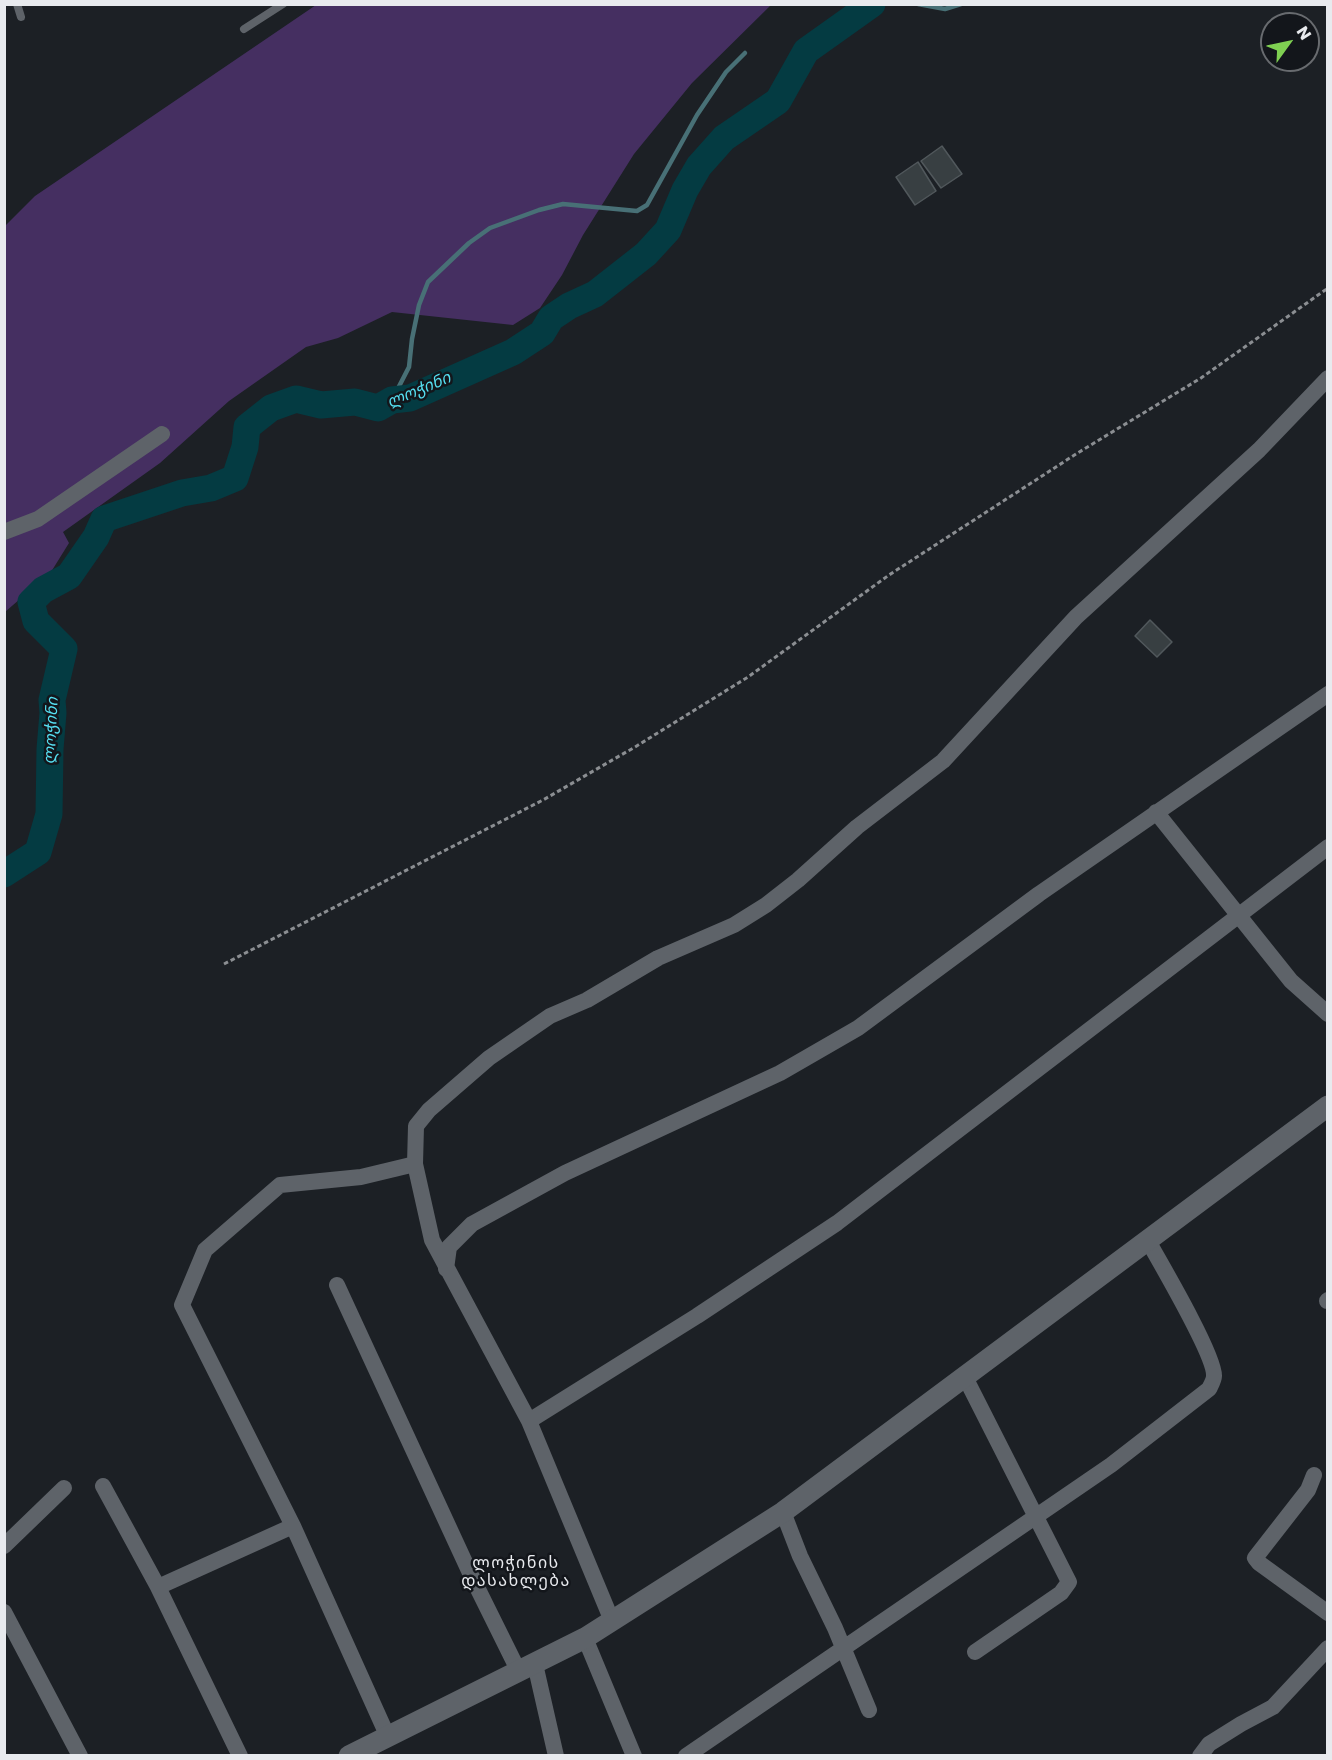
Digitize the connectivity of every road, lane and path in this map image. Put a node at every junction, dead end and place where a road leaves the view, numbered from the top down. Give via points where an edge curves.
1 (17, 4) edge
2 (283, 4) edge
3 (21, 16) dead end
4 (244, 29) dead end
5 (1328, 288) edge
6 (1328, 378) edge
7 (162, 434) dead end
8 (4, 532) edge
9 (1328, 694) edge
10 (1156, 813) junction
11 (1328, 847) edge
12 (1238, 914) junction
13 (224, 964) dead end
14 (1328, 1014) edge
15 (1328, 1106) edge
16 (415, 1164) junction
17 (1148, 1241) junction
18 (446, 1269) junction
19 (337, 1285) dead end
20 (965, 1377) junction
21 (530, 1421) junction
22 (1314, 1475) dead end
23 (103, 1486) dead end
24 (64, 1488) dead end
25 (783, 1512) junction
26 (1036, 1516) junction
27 (293, 1526) junction
28 (4, 1546) edge
29 (158, 1587) junction
30 (4, 1612) edge
31 (1328, 1613) edge
32 (612, 1621) junction
33 (585, 1638) junction
34 (843, 1648) junction
35 (1328, 1648) edge
36 (975, 1652) dead end
37 (527, 1668) junction
38 (869, 1710) dead end
39 (388, 1737) junction
40 (80, 1755) edge
41 (240, 1755) edge
42 (349, 1755) edge
43 (556, 1755) edge
44 (634, 1755) edge
45 (686, 1755) edge
46 (1200, 1755) edge

1 - 3 lane
2 - 4 lane
5 - 13 path via 1201,378 909,562 748,677 636,747 543,800
6 - 16 street via 1259,450 1076,617 943,761 857,827 766,905 734,925 658,958 587,1000 550,1016 489,1058 416,1126
7 - 8 street via 38,519
9 - 10 street
10 - 12 street
10 - 18 street via 858,1028 780,1074 565,1173 472,1224 449,1247
11 - 12 street
12 - 14 street via 1291,981
12 - 21 street via 837,1223
15 - 17 street
16 - 18 street via 432,1240
16 - 27 street via 361,1177 280,1185 205,1250 182,1305
17 - 20 street
17 - 26 street via 1198,1334 1214,1377 1209,1389 1111,1465
18 - 21 street
19 - 37 street via 470,1573
20 - 25 street
20 - 26 street
21 - 32 street
22 - 31 street via 1308,1490 1256,1558
23 - 29 street
24 - 28 street
25 - 32 street
25 - 34 street
26 - 34 street
26 - 36 street via 1069,1582 1061,1593
27 - 29 street
27 - 39 street
29 - 41 street
30 - 40 street
32 - 33 street
33 - 37 street
33 - 44 street
34 - 38 street
34 - 45 street
35 - 46 street via 1273,1707 1209,1744
37 - 39 street
37 - 43 street
39 - 42 street

